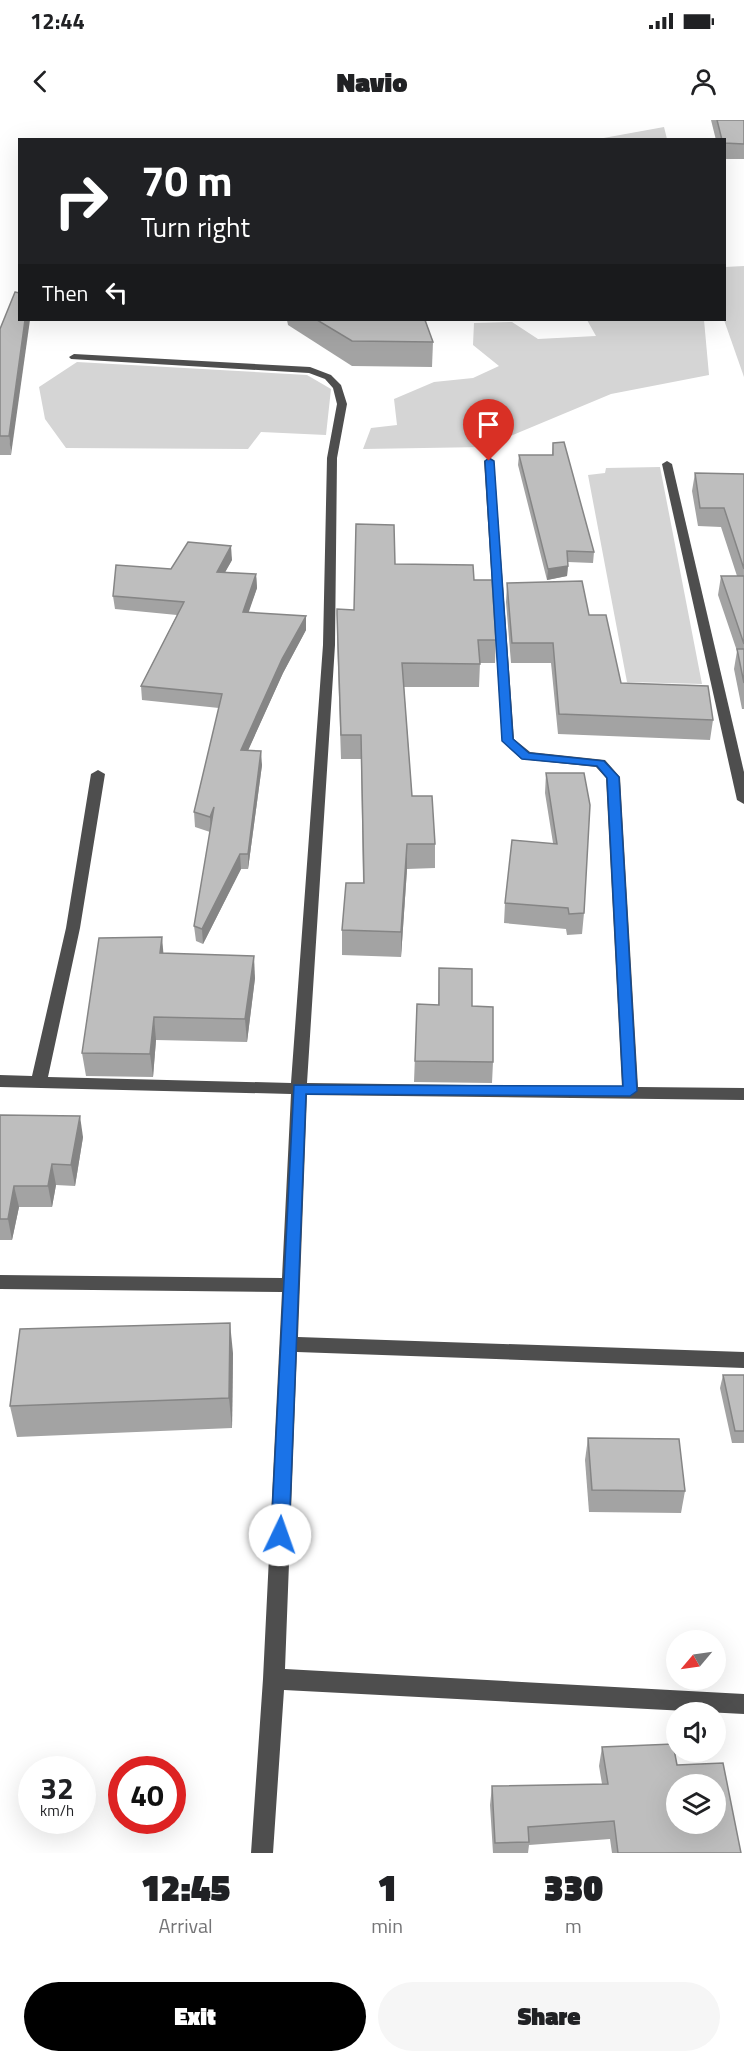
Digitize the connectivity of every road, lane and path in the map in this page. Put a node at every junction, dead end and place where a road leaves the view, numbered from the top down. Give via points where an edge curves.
1 (74, 357) dead end
2 (489, 461) dead end
3 (667, 464) dead end
4 (98, 774) dead end
5 (744, 800) edge
6 (0, 1081) edge
7 (39, 1082) junction
8 (299, 1089) junction
9 (630, 1091) junction
10 (744, 1094) edge
11 (0, 1282) edge
12 (291, 1285) junction
13 (289, 1344) junction
14 (744, 1360) edge
15 (274, 1679) junction
16 (744, 1704) edge
17 (262, 1853) edge

1 - 8 street via 310,370 328,377 339,387 342,404 332,458 329,645
2 - 9 street via 508,741 526,756 600,763 613,777
3 - 5 street
4 - 7 street via 73,928
6 - 7 street
7 - 8 street
8 - 9 street
8 - 12 street
9 - 10 street
11 - 12 street
12 - 13 street
13 - 14 street
13 - 15 street
15 - 16 street
15 - 17 street

